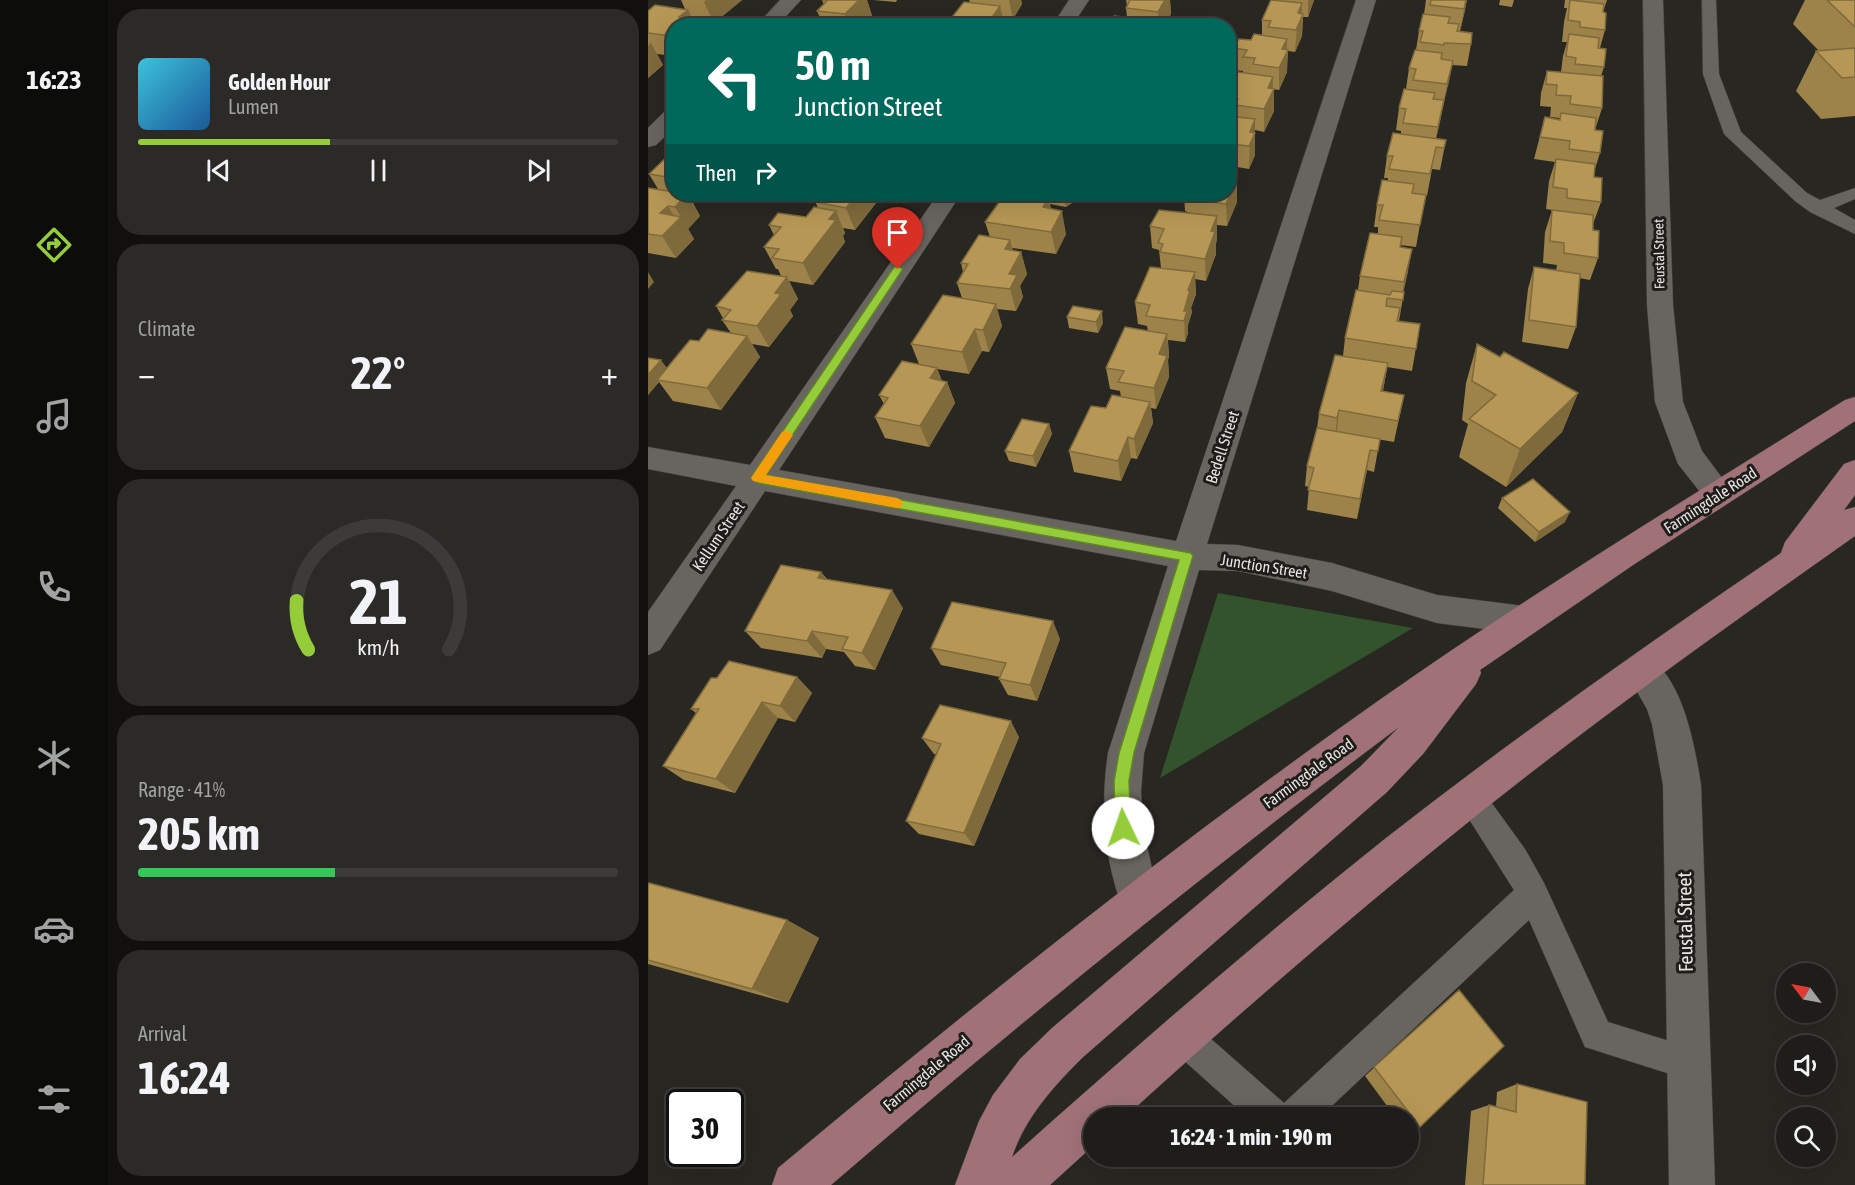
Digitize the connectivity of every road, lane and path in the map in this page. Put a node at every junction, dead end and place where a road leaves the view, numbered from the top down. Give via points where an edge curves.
1 (791, 0) edge
2 (1079, 0) edge
3 (1366, 0) edge
4 (1653, 0) edge
5 (1709, 0) edge
6 (773, 18) edge
7 (1067, 18) edge
8 (666, 123) edge
9 (648, 140) edge
10 (1855, 192) edge
11 (944, 201) edge
12 (1817, 207) junction
13 (1855, 228) edge
14 (1855, 407) edge
15 (648, 458) edge
16 (1855, 472) edge
17 (758, 478) junction
18 (1719, 494) junction
19 (1855, 519) edge
20 (1187, 556) junction
21 (1783, 569) junction
22 (1524, 620) junction
23 (648, 640) edge
24 (1483, 648) junction
25 (1641, 669) junction
26 (1470, 797) junction
27 (1533, 894) junction
28 (1139, 900) junction
29 (1182, 1036) junction
30 (1689, 1063) junction
31 (1263, 1107) edge
32 (1305, 1107) edge
33 (795, 1185) edge
34 (978, 1185) edge
35 (1015, 1185) edge
36 (1692, 1185) edge

1 - 6 street
2 - 7 street
3 - 20 street, Bedell Street
4 - 18 street, Feustal Street via 1660,305 1669,402 1689,456
5 - 12 lane via 1712,74 1733,134
8 - 9 street
10 - 12 lane
11 - 17 street, Kellum Street
12 - 13 lane
14 - 18 main road, Farmingdale Road
15 - 17 street, Junction Street
16 - 21 main road
17 - 20 street, Junction Street
17 - 23 street, Kellum Street
18 - 22 main road, Farmingdale Road
19 - 21 main road
20 - 22 street, Junction Street via 1238,558 1332,577 1437,609
20 - 28 street, Bedell Street via 1126,753 1122,781 1123,828
21 - 25 main road
22 - 24 main road, Farmingdale Road
24 - 28 main road, Farmingdale Road via 1253,812
24 - 34 main road via 1410,742 1374,779 1044,1065 1008,1113
25 - 26 main road
25 - 30 street, Feustal Street via 1665,704 1682,785
26 - 27 lane
26 - 29 main road via 1341,900
27 - 30 lane via 1597,1035
27 - 32 lane
28 - 33 main road, Farmingdale Road via 953,1049
29 - 31 lane
29 - 35 main road
30 - 36 street, Feustal Street

